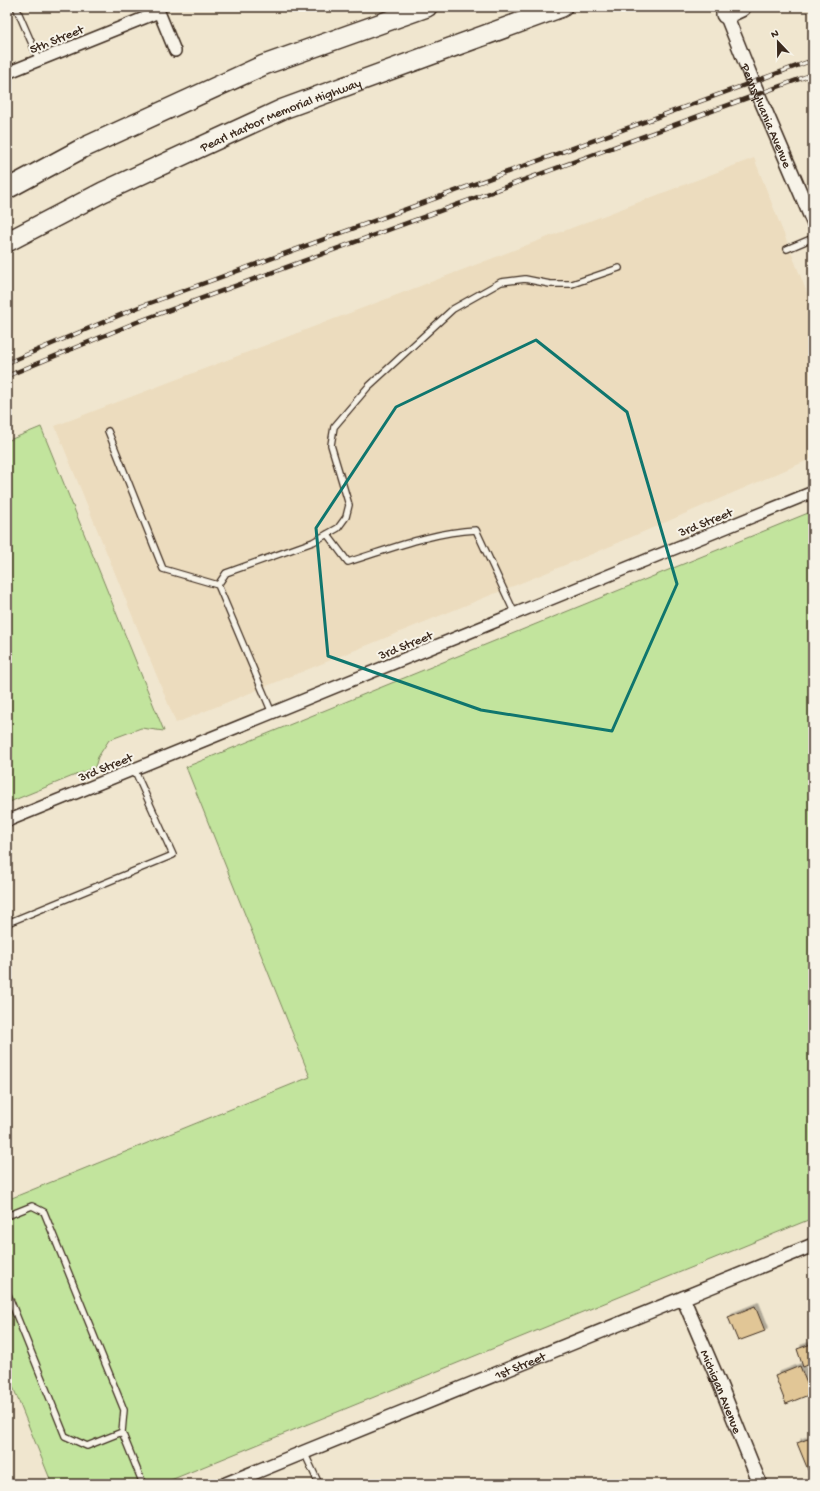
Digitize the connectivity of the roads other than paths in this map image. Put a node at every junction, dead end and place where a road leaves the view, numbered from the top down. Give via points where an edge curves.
1 (16, 7) edge
2 (427, 7) edge
3 (562, 7) edge
4 (158, 9) edge
5 (730, 9) edge
6 (175, 51) dead end
7 (39, 60) junction
8 (7, 73) edge
9 (7, 189) edge
10 (813, 222) edge
11 (813, 238) edge
12 (7, 242) edge
13 (787, 249) dead end
14 (618, 268) dead end
15 (108, 431) dead end
16 (813, 492) edge
17 (327, 534) junction
18 (218, 585) junction
19 (515, 614) junction
20 (272, 713) junction
21 (134, 769) junction
22 (7, 821) edge
23 (7, 916) edge
24 (7, 1216) edge
25 (813, 1245) edge
26 (7, 1292) edge
27 (683, 1298) junction
28 (122, 1432) junction
29 (304, 1452) junction
30 (143, 1484) edge
31 (226, 1484) edge
32 (319, 1484) edge
33 (760, 1484) edge

1 - 7 lane
2 - 9 highway via 264,65 83,148
3 - 12 highway, Pearl Harbor Memorial Highway via 283,109 104,192
4 - 6 street
4 - 7 street, 5th Street
5 - 10 street, Pennsylvania Avenue via 753,82
7 - 8 street, 5th Street
11 - 13 lane
14 - 17 lane via 572,284 550,284 525,279 501,282 453,309 396,361 368,387 334,427 331,445 349,505 346,517 338,528
15 - 18 lane via 163,569
16 - 19 street, 3rd Street
17 - 18 lane via 313,542 226,573
17 - 19 lane via 348,562 422,539 476,530
18 - 20 lane
19 - 20 street, 3rd Street
20 - 21 street, 3rd Street
21 - 22 street, 3rd Street
21 - 23 lane via 173,855 10,922
24 - 28 lane via 32,1206 44,1212 124,1410
25 - 27 street, 1st Street
26 - 28 lane via 65,1436 87,1446
27 - 29 street, 1st Street
27 - 33 street, Michigan Avenue
28 - 30 lane
29 - 31 street, 1st Street
29 - 32 lane

